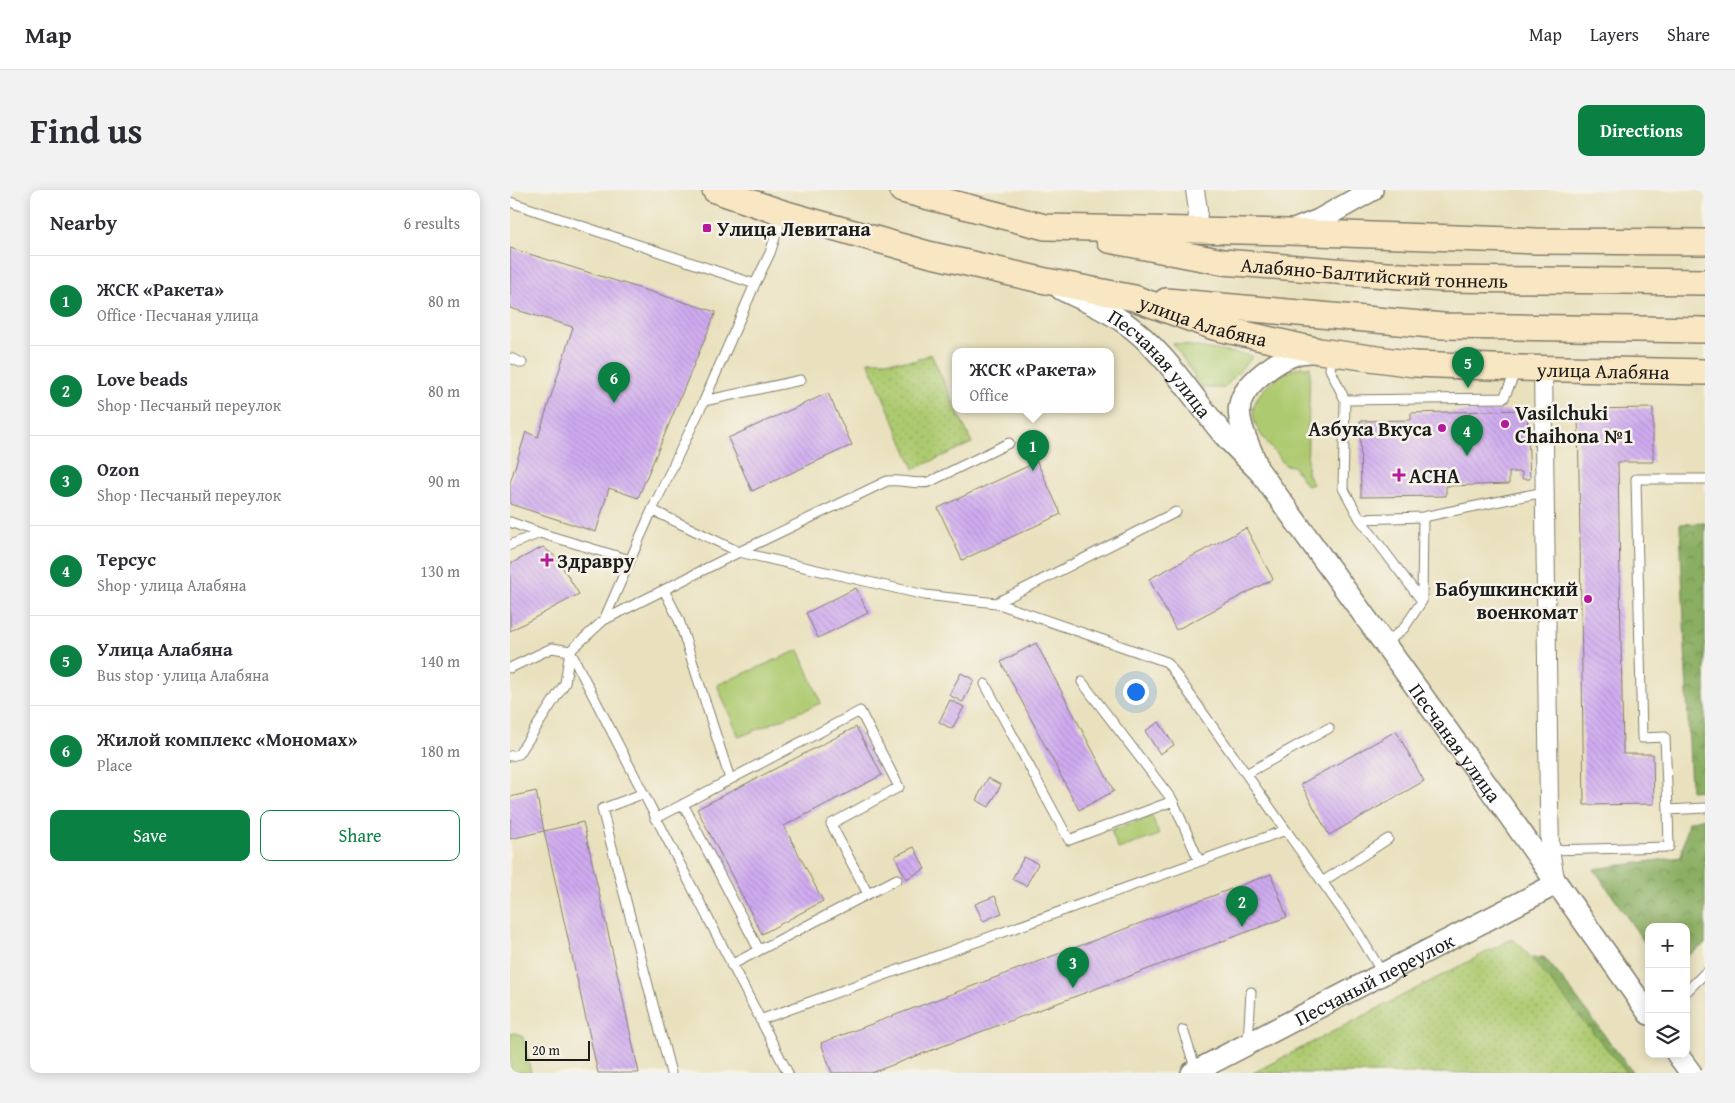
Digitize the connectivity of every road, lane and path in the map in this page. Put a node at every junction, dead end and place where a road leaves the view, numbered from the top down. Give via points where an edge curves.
1 (715, 190) edge
2 (902, 190) edge
3 (1195, 190) edge
4 (1372, 190) edge
5 (510, 202) edge
6 (783, 213) junction
7 (1045, 227) junction
8 (1197, 231) junction
9 (1289, 232) junction
10 (1705, 242) edge
11 (1041, 280) junction
12 (1705, 282) edge
13 (755, 284) junction
14 (1134, 298) junction
15 (1705, 330) edge
16 (1325, 352) junction
17 (510, 358) edge
18 (522, 363) dead end
19 (1516, 368) junction
20 (1543, 369) junction
21 (1705, 372) edge
22 (801, 380) dead end
23 (1345, 400) junction
24 (704, 401) junction
25 (1009, 443) dead end
26 (1260, 472) junction
27 (1705, 479) edge
28 (1544, 492) junction
29 (652, 510) junction
30 (1176, 512) dead end
31 (1423, 517) junction
32 (1360, 519) junction
33 (510, 522) edge
34 (540, 533) junction
35 (510, 546) edge
36 (739, 552) junction
37 (630, 560) junction
38 (664, 590) junction
39 (1422, 601) junction
40 (996, 603) junction
41 (604, 620) junction
42 (1385, 644) junction
43 (570, 651) junction
44 (510, 668) edge
45 (1082, 682) dead end
46 (985, 684) dead end
47 (1329, 728) dead end
48 (510, 756) edge
49 (1246, 774) junction
50 (730, 779) junction
51 (642, 794) junction
52 (1172, 801) junction
53 (683, 804) junction
54 (1705, 808) edge
55 (1668, 810) junction
56 (655, 819) junction
57 (1286, 830) junction
58 (1388, 839) dead end
59 (1550, 850) junction
60 (1199, 861) junction
61 (897, 879) dead end
62 (1322, 882) junction
63 (1556, 884) junction
64 (868, 894) junction
65 (759, 950) junction
66 (731, 965) junction
67 (1383, 974) junction
68 (1705, 974) edge
69 (1690, 988) edge
70 (1251, 992) dead end
71 (1648, 1013) edge
72 (760, 1020) junction
73 (1183, 1030) dead end
74 (1248, 1044) junction
75 (1680, 1058) edge
76 (1194, 1072) edge
77 (671, 1073) edge
78 (788, 1073) edge
79 (1690, 1073) edge

1 - 6 main road, улица Алабяна
2 - 7 main road
3 - 8 street
4 - 9 street via 1319,220
5 - 13 lane
6 - 11 main road, улица Алабяна via 928,254
6 - 13 lane via 770,253
7 - 8 main road
7 - 12 main road, Алабяно-Балтийский тоннель via 1223,262 1281,268 1443,279
8 - 9 main road
9 - 10 main road via 1536,241
11 - 14 main road, улица Алабяна
11 - 26 street, Песчаная улица via 1104,310 1143,337 1224,435
13 - 24 lane
14 - 15 main road via 1443,326
14 - 16 main road, улица Алабяна via 1214,327
16 - 19 main road, улица Алабяна via 1414,364
16 - 23 lane
16 - 26 street, Песчаная улица via 1299,354 1282,360 1247,390 1240,404 1241,424
17 - 18 lane
19 - 20 main road, улица Алабяна
19 - 23 lane via 1504,398
20 - 21 main road, улица Алабяна
20 - 28 street
22 - 24 lane
23 - 32 lane via 1343,488
24 - 29 lane
25 - 36 lane via 929,482 887,481
26 - 42 street, Песчаная улица
27 - 55 lane via 1636,479 1642,738 1665,736
28 - 31 lane
28 - 59 street
29 - 36 lane
29 - 37 lane
30 - 40 lane
31 - 32 lane
31 - 39 lane
32 - 39 lane
33 - 34 lane
34 - 35 lane
34 - 37 lane
36 - 38 lane
36 - 40 lane via 925,595
37 - 41 lane
38 - 41 lane
38 - 50 lane via 679,620
39 - 42 lane via 1404,628
40 - 49 lane via 1167,662
41 - 43 lane
42 - 63 street, Песчаная улица
43 - 44 lane via 552,648
43 - 48 lane via 565,682 519,754
43 - 51 lane
45 - 52 lane
46 - 52 lane via 1068,840
47 - 49 lane
49 - 57 lane
50 - 53 lane
50 - 64 lane via 860,711 899,787 831,824
51 - 56 lane
51 - 77 lane via 602,809
52 - 60 lane
53 - 56 lane
53 - 65 lane
54 - 55 lane
55 - 59 lane via 1669,847
56 - 66 lane
57 - 60 lane
57 - 62 lane
58 - 62 lane
59 - 63 street
60 - 72 lane
61 - 64 lane
62 - 67 lane via 1358,931
63 - 67 street, Песчаный переулок
63 - 71 street, Песчаная улица
64 - 65 lane
65 - 66 lane
66 - 72 lane
67 - 74 street, Песчаный переулок
68 - 69 lane
70 - 74 lane
72 - 78 lane
73 - 76 lane
74 - 76 street, Песчаный переулок
75 - 79 street

